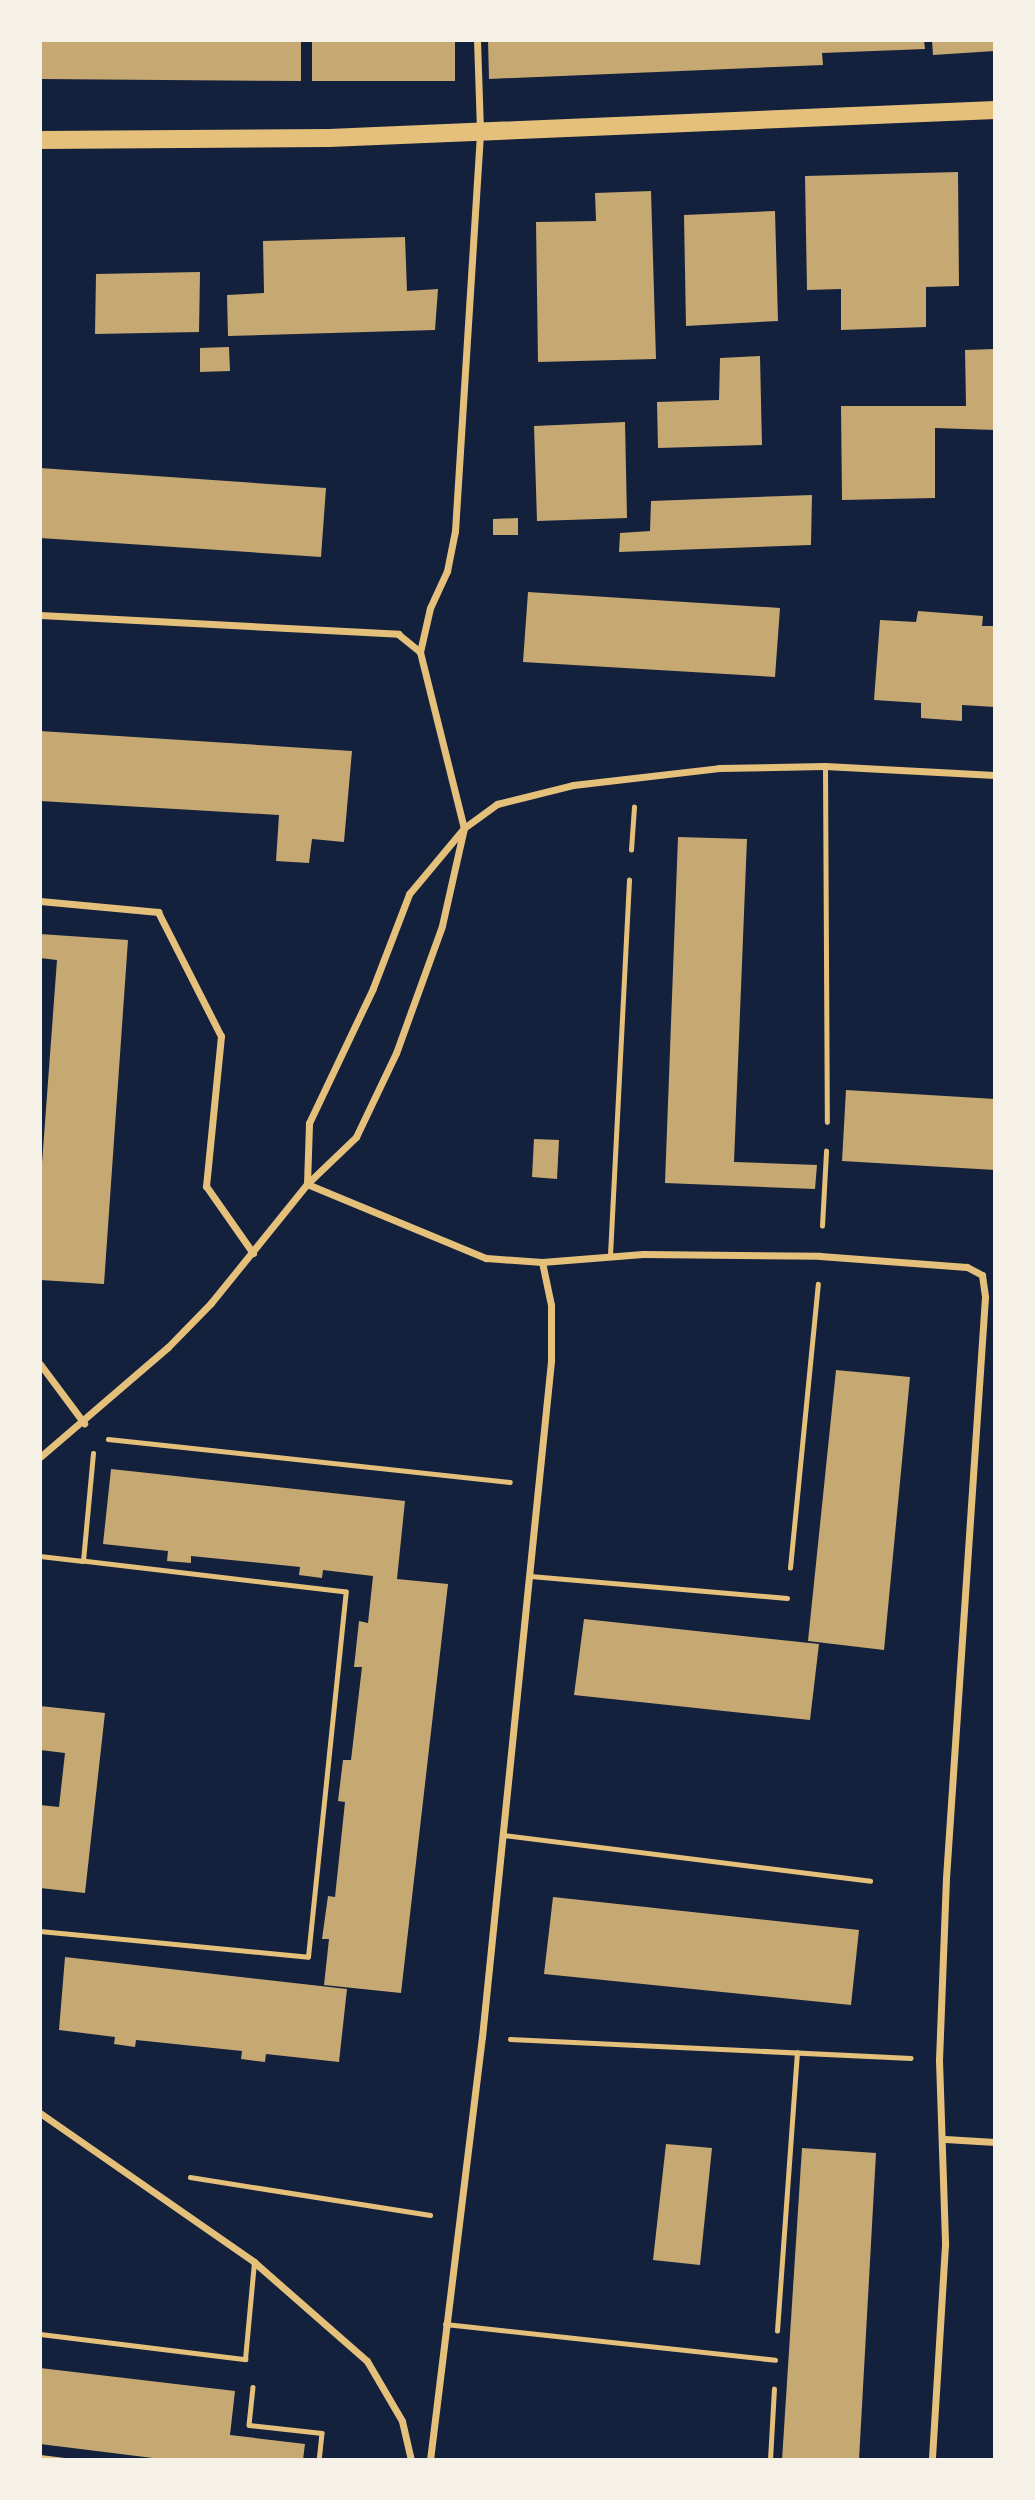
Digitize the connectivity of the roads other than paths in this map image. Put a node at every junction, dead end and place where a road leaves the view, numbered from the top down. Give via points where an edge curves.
1 (477, 40) edge
2 (995, 110) edge
3 (480, 130) junction
4 (40, 140) edge
5 (40, 615) edge
6 (420, 652) junction
7 (825, 766) junction
8 (995, 775) edge
9 (464, 828) junction
10 (629, 879) road end
11 (40, 901) edge
12 (827, 1122) road end
13 (307, 1184) junction
14 (253, 1253) junction
15 (610, 1255) junction
16 (542, 1262) junction
17 (40, 1364) edge
18 (84, 1423) junction
19 (40, 1457) edge
20 (530, 1576) junction
21 (787, 1598) road end
22 (503, 1835) junction
23 (870, 1881) dead end
24 (40, 2113) edge
25 (944, 2139) junction
26 (995, 2142) edge
27 (254, 2262) junction
28 (446, 2324) junction
29 (40, 2334) edge
30 (775, 2360) road end
31 (411, 2460) edge
32 (430, 2460) edge
33 (932, 2460) edge

1 - 3 street
2 - 3 main road
3 - 4 main road via 182,141
3 - 6 street via 455,531
5 - 6 street via 398,634
6 - 9 street
7 - 8 street
7 - 9 street via 637,775 497,804
7 - 12 lane
9 - 13 street via 442,926 396,1053 356,1137
9 - 13 street via 409,894 373,988 309,1123
10 - 15 lane
11 - 14 street via 158,912 221,1036 206,1186
13 - 14 street
13 - 16 street via 486,1258
14 - 18 street via 168,1347
15 - 16 street
15 - 25 street via 820,1256 967,1267 982,1275 985,1297 946,1878 939,2060
16 - 20 street via 551,1305 551,1361
17 - 18 street
18 - 19 street
20 - 21 lane
20 - 22 street
22 - 23 lane
22 - 28 street
24 - 27 street
25 - 26 street
25 - 33 street via 945,2245
27 - 29 lane via 245,2359
27 - 31 street via 367,2361 402,2421
28 - 30 lane
28 - 32 street

